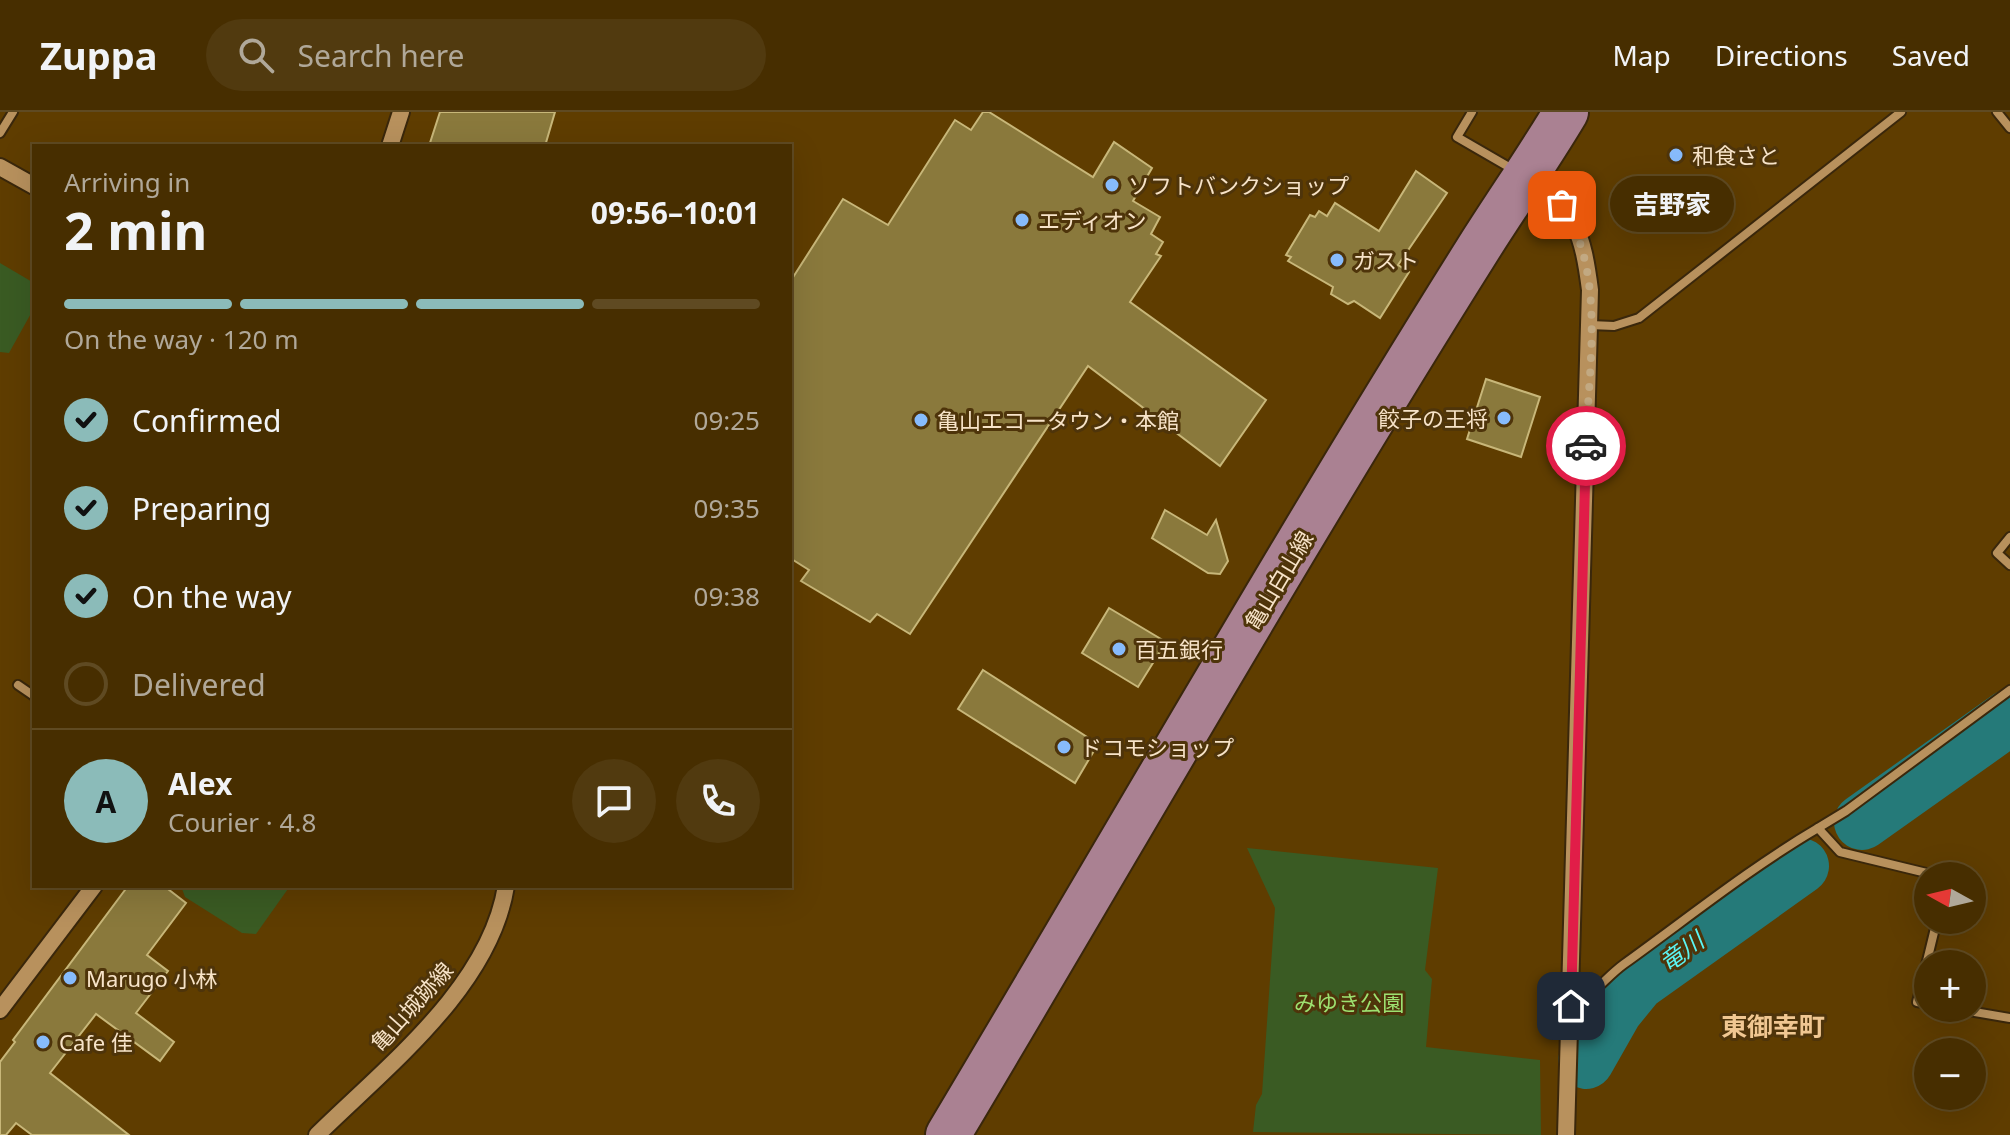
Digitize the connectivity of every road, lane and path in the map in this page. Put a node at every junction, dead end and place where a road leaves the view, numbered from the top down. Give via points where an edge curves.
1 (13, 112) edge
2 (401, 112) edge
3 (1472, 112) edge
4 (1566, 112) edge
5 (1901, 112) edge
6 (1997, 112) edge
7 (2010, 128) edge
8 (0, 133) edge
9 (391, 144) edge
10 (0, 167) edge
11 (1526, 178) junction
12 (32, 185) edge
13 (1590, 325) junction
14 (2010, 537) edge
15 (2010, 565) edge
16 (18, 685) dead end
17 (2010, 690) edge
18 (32, 692) edge
19 (1818, 828) junction
20 (1914, 870) edge
21 (92, 888) edge
22 (505, 888) edge
23 (1571, 1006) junction
24 (0, 1010) edge
25 (1986, 1014) edge
26 (2010, 1018) edge
27 (317, 1135) edge
28 (948, 1135) edge
29 (1566, 1135) edge

1 - 8 street
2 - 9 street
3 - 11 street via 1457,137
4 - 11 main road, 亀山白山線
5 - 13 street via 1639,318 1614,326
6 - 7 street
10 - 12 street
11 - 13 street via 1552,193 1577,230 1590,290
11 - 28 main road, 亀山白山線 via 1479,246
13 - 23 street
14 - 15 street via 1997,553
16 - 18 street
17 - 19 street
19 - 20 street via 1840,852
19 - 23 street
21 - 24 street
22 - 27 street, 亀山城跡線 via 492,933 455,995
23 - 29 street
25 - 26 street

